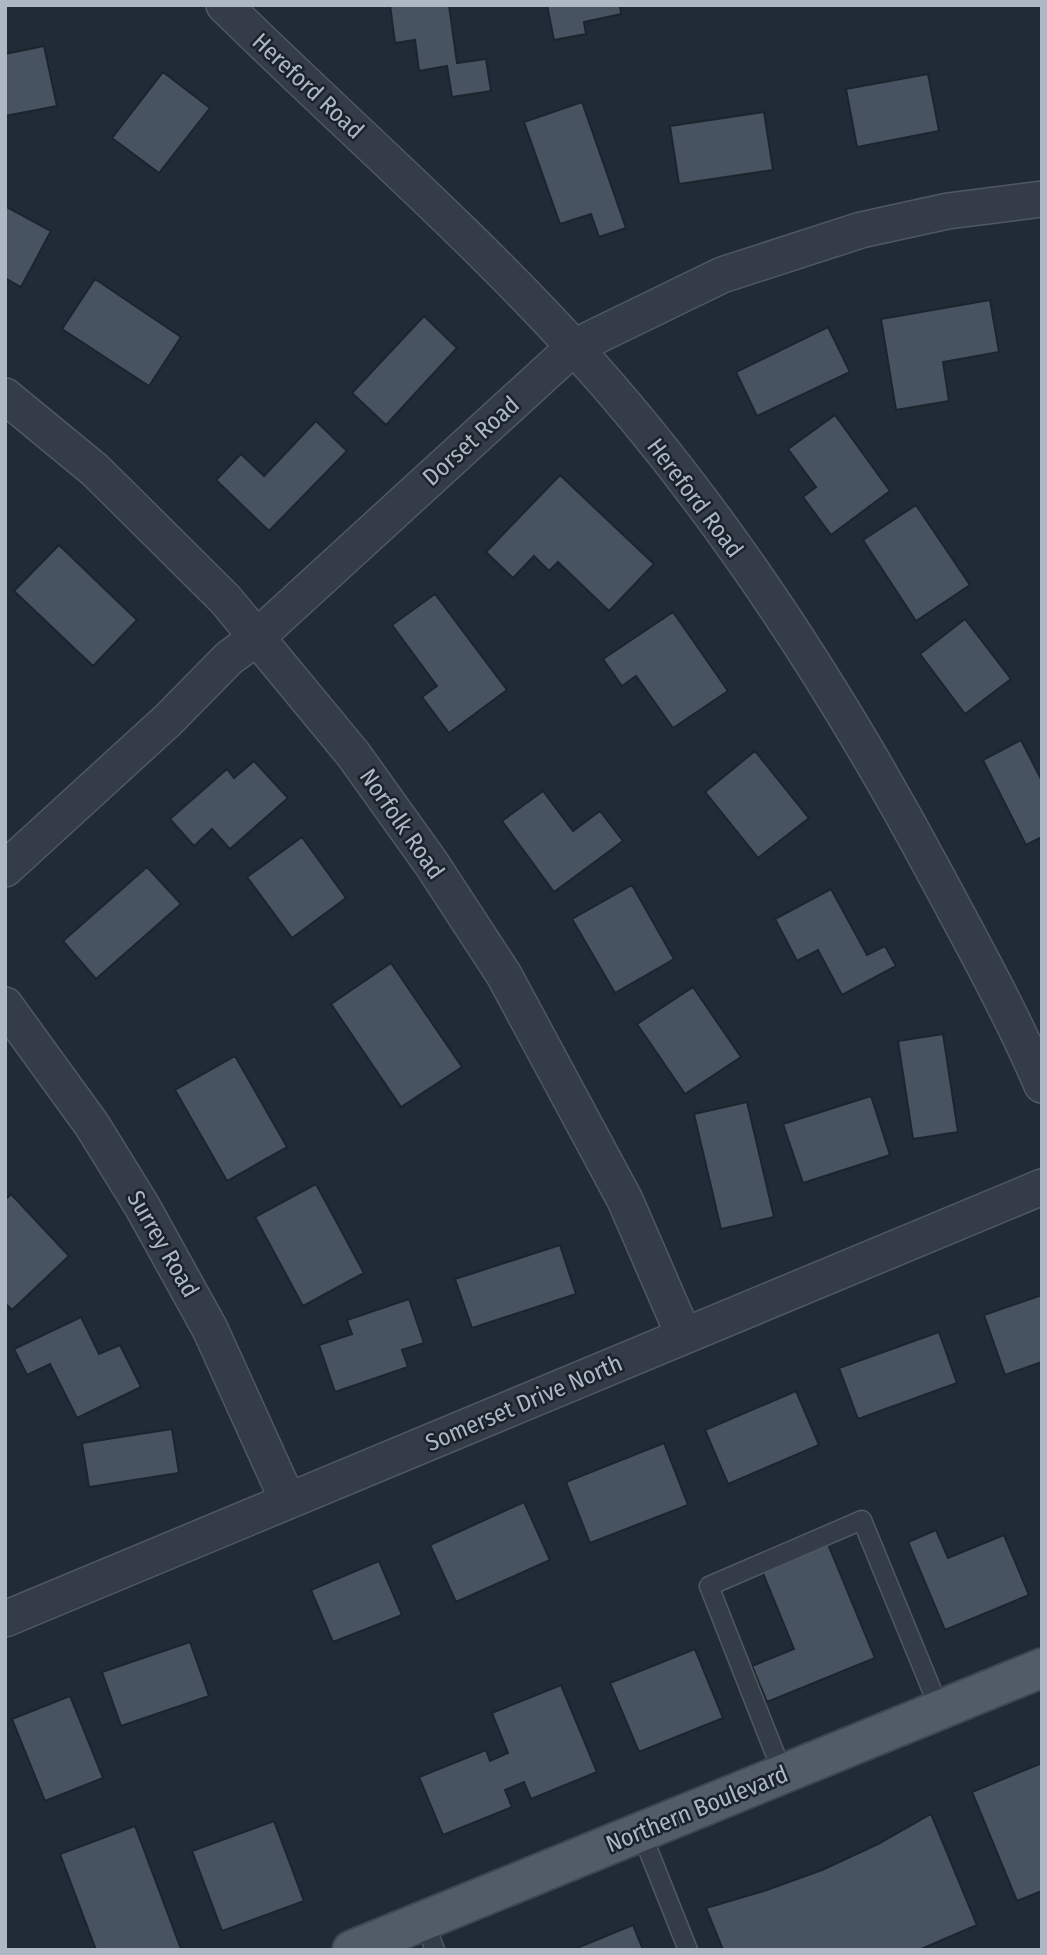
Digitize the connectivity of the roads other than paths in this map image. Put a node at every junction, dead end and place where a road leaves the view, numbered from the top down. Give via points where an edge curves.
1 (224, 5) edge
2 (1042, 200) edge
3 (574, 347) junction
4 (5, 396) edge
5 (256, 638) junction
6 (5, 869) edge
7 (5, 1005) edge
8 (1042, 1085) edge
9 (1042, 1187) edge
10 (684, 1336) junction
11 (288, 1501) junction
12 (5, 1619) edge
13 (1042, 1668) edge
14 (940, 1710) junction
15 (783, 1774) junction
16 (641, 1832) junction
17 (429, 1935) edge
18 (352, 1950) edge
19 (688, 1950) edge

1 - 3 street, Hereford Road via 441,209
2 - 3 street, Dorset Road via 948,211 861,230 722,275
3 - 5 street, Dorset Road
3 - 8 street, Hereford Road via 673,463 793,632 875,760 1015,1022
4 - 5 street, Norfolk Road via 95,470 225,599
5 - 6 street, Dorset Road via 229,658
5 - 10 street, Norfolk Road via 353,754 504,975 625,1200
7 - 11 street, Surrey Road via 92,1125 142,1206 210,1329
9 - 10 street, Somerset Drive North
10 - 11 street, Somerset Drive North
11 - 12 street, Somerset Drive North
13 - 14 main road, Northern Boulevard
14 - 15 main road, Northern Boulevard
14 - 15 lane via 862,1520 709,1586
15 - 16 main road, Northern Boulevard
16 - 17 main road, Northern Boulevard
16 - 19 lane
17 - 18 main road, Northern Boulevard

